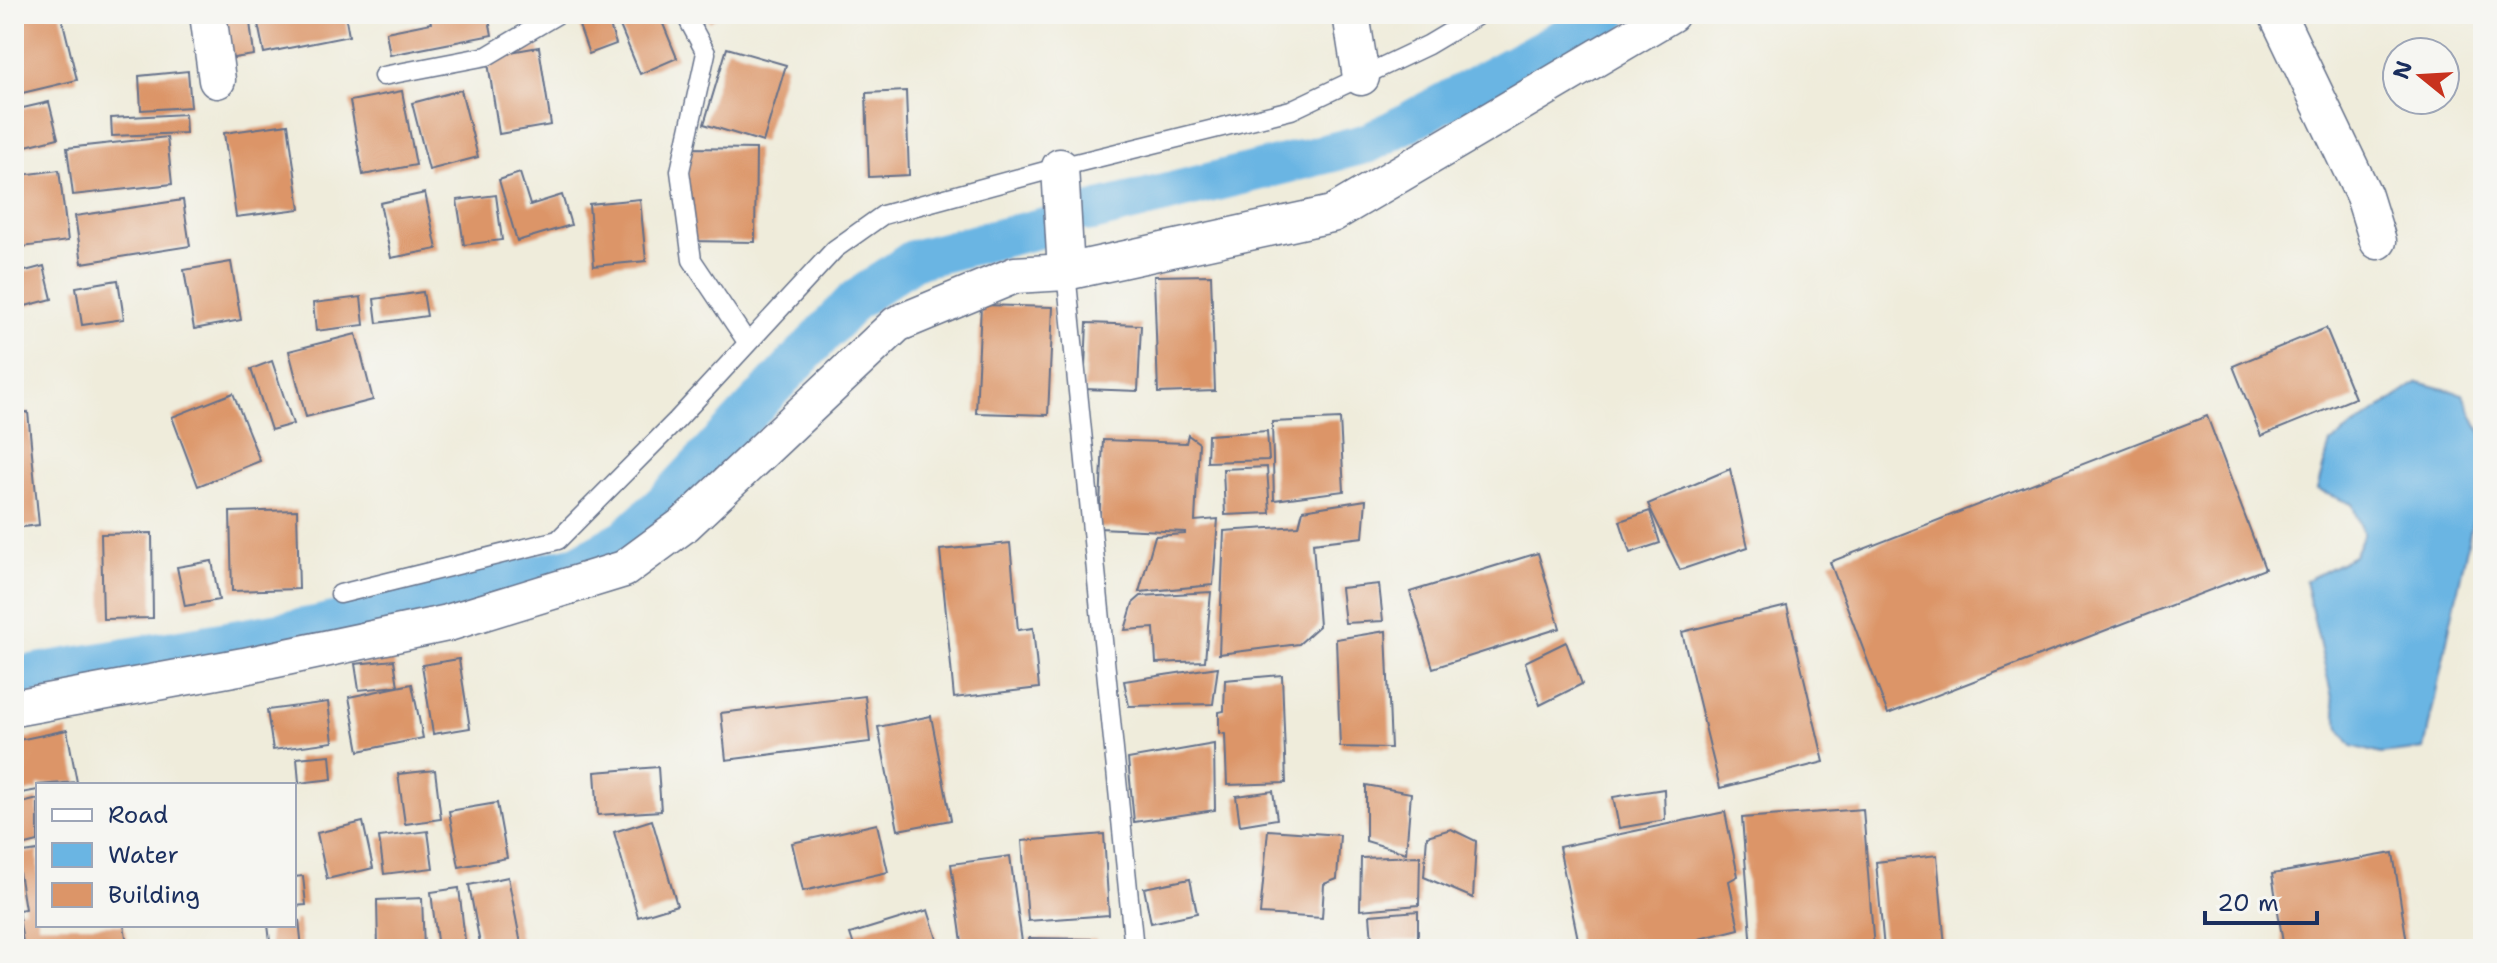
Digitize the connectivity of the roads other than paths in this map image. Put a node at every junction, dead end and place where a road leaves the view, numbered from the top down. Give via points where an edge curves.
1 (208, 14) edge
2 (558, 14) edge
3 (685, 14) edge
4 (1351, 14) edge
5 (1480, 14) edge
6 (1671, 14) edge
7 (2277, 14) edge
8 (383, 76) dead end
9 (1361, 77) junction
10 (217, 80) dead end
11 (1060, 167) junction
12 (2378, 241) dead end
13 (1066, 272) junction
14 (747, 342) junction
15 (340, 594) dead end
16 (14, 708) edge
17 (1134, 949) edge

1 - 10 street
2 - 8 lane via 487,56
3 - 14 lane via 706,53 680,171 692,260
4 - 9 street
5 - 9 lane
6 - 13 street via 1332,214
7 - 12 street via 2364,196
9 - 11 lane via 1291,110
11 - 13 street
11 - 14 lane via 883,215 835,249
13 - 16 street via 1015,275 897,324 685,524 624,569 448,623
13 - 17 lane
14 - 15 lane via 558,540

